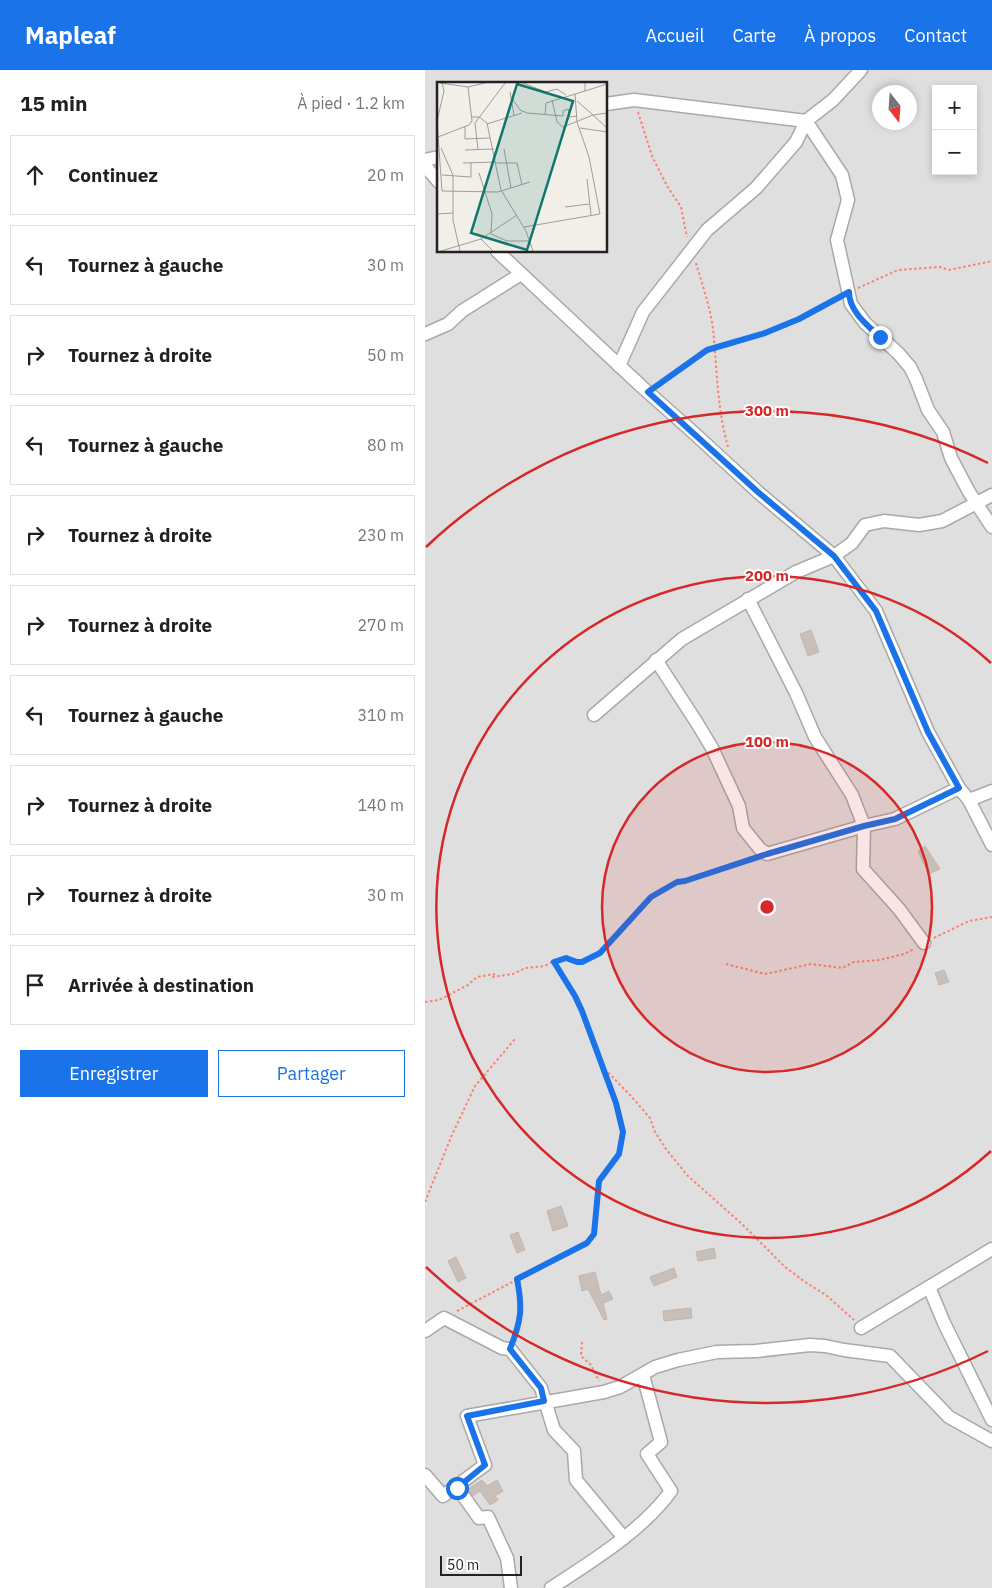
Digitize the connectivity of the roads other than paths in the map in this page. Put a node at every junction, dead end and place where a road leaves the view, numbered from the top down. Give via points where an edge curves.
1 (861, 70) edge
2 (607, 104) edge
3 (806, 121) junction
4 (425, 166) edge
5 (437, 180) edge
6 (498, 252) edge
7 (521, 274) junction
8 (425, 334) edge
9 (619, 366) junction
10 (992, 495) edge
11 (976, 502) junction
12 (992, 527) edge
13 (834, 556) junction
14 (748, 599) junction
15 (657, 660) junction
16 (594, 715) dead end
17 (959, 788) junction
18 (992, 791) edge
19 (969, 800) junction
20 (864, 826) junction
21 (992, 845) edge
22 (924, 943) road end
23 (992, 1249) edge
24 (929, 1287) junction
25 (861, 1328) road end
26 (425, 1331) edge
27 (643, 1375) junction
28 (544, 1401) junction
29 (992, 1420) edge
30 (992, 1441) edge
31 (425, 1475) edge
32 (457, 1488) junction
33 (624, 1538) junction
34 (511, 1588) edge
35 (551, 1588) edge

1 - 3 street via 833,100
2 - 3 street via 634,100
3 - 9 street via 796,142 756,188 707,230 643,312
3 - 11 street via 844,183 848,200 837,240 851,304 856,313 910,367 928,410 943,432 951,458
4 - 5 street
6 - 7 street
7 - 8 street via 462,311 448,324
7 - 9 street
9 - 13 street
10 - 11 street
11 - 12 street
11 - 13 street via 942,521 919,526 884,521 865,525 852,543
13 - 14 street via 796,572
13 - 17 street via 876,611 928,732
14 - 15 street via 682,639
14 - 20 street via 815,737 852,795
15 - 16 street
15 - 20 street via 712,748 739,806 743,828 760,849 767,854
17 - 19 street
17 - 20 street via 895,819
18 - 19 street
19 - 21 street
20 - 22 street via 863,869
23 - 24 street
24 - 25 street
24 - 29 street
26 - 28 street via 445,1318 502,1348 510,1349 541,1388
27 - 28 street via 604,1392
27 - 30 street via 678,1360 717,1352 825,1346 890,1356 949,1417
27 - 33 street via 661,1442 647,1454 671,1491
28 - 32 street via 467,1416 485,1465
28 - 33 street via 554,1430 574,1450 577,1480
31 - 32 street via 443,1496
32 - 34 street via 479,1518 488,1517 507,1558
33 - 35 street

